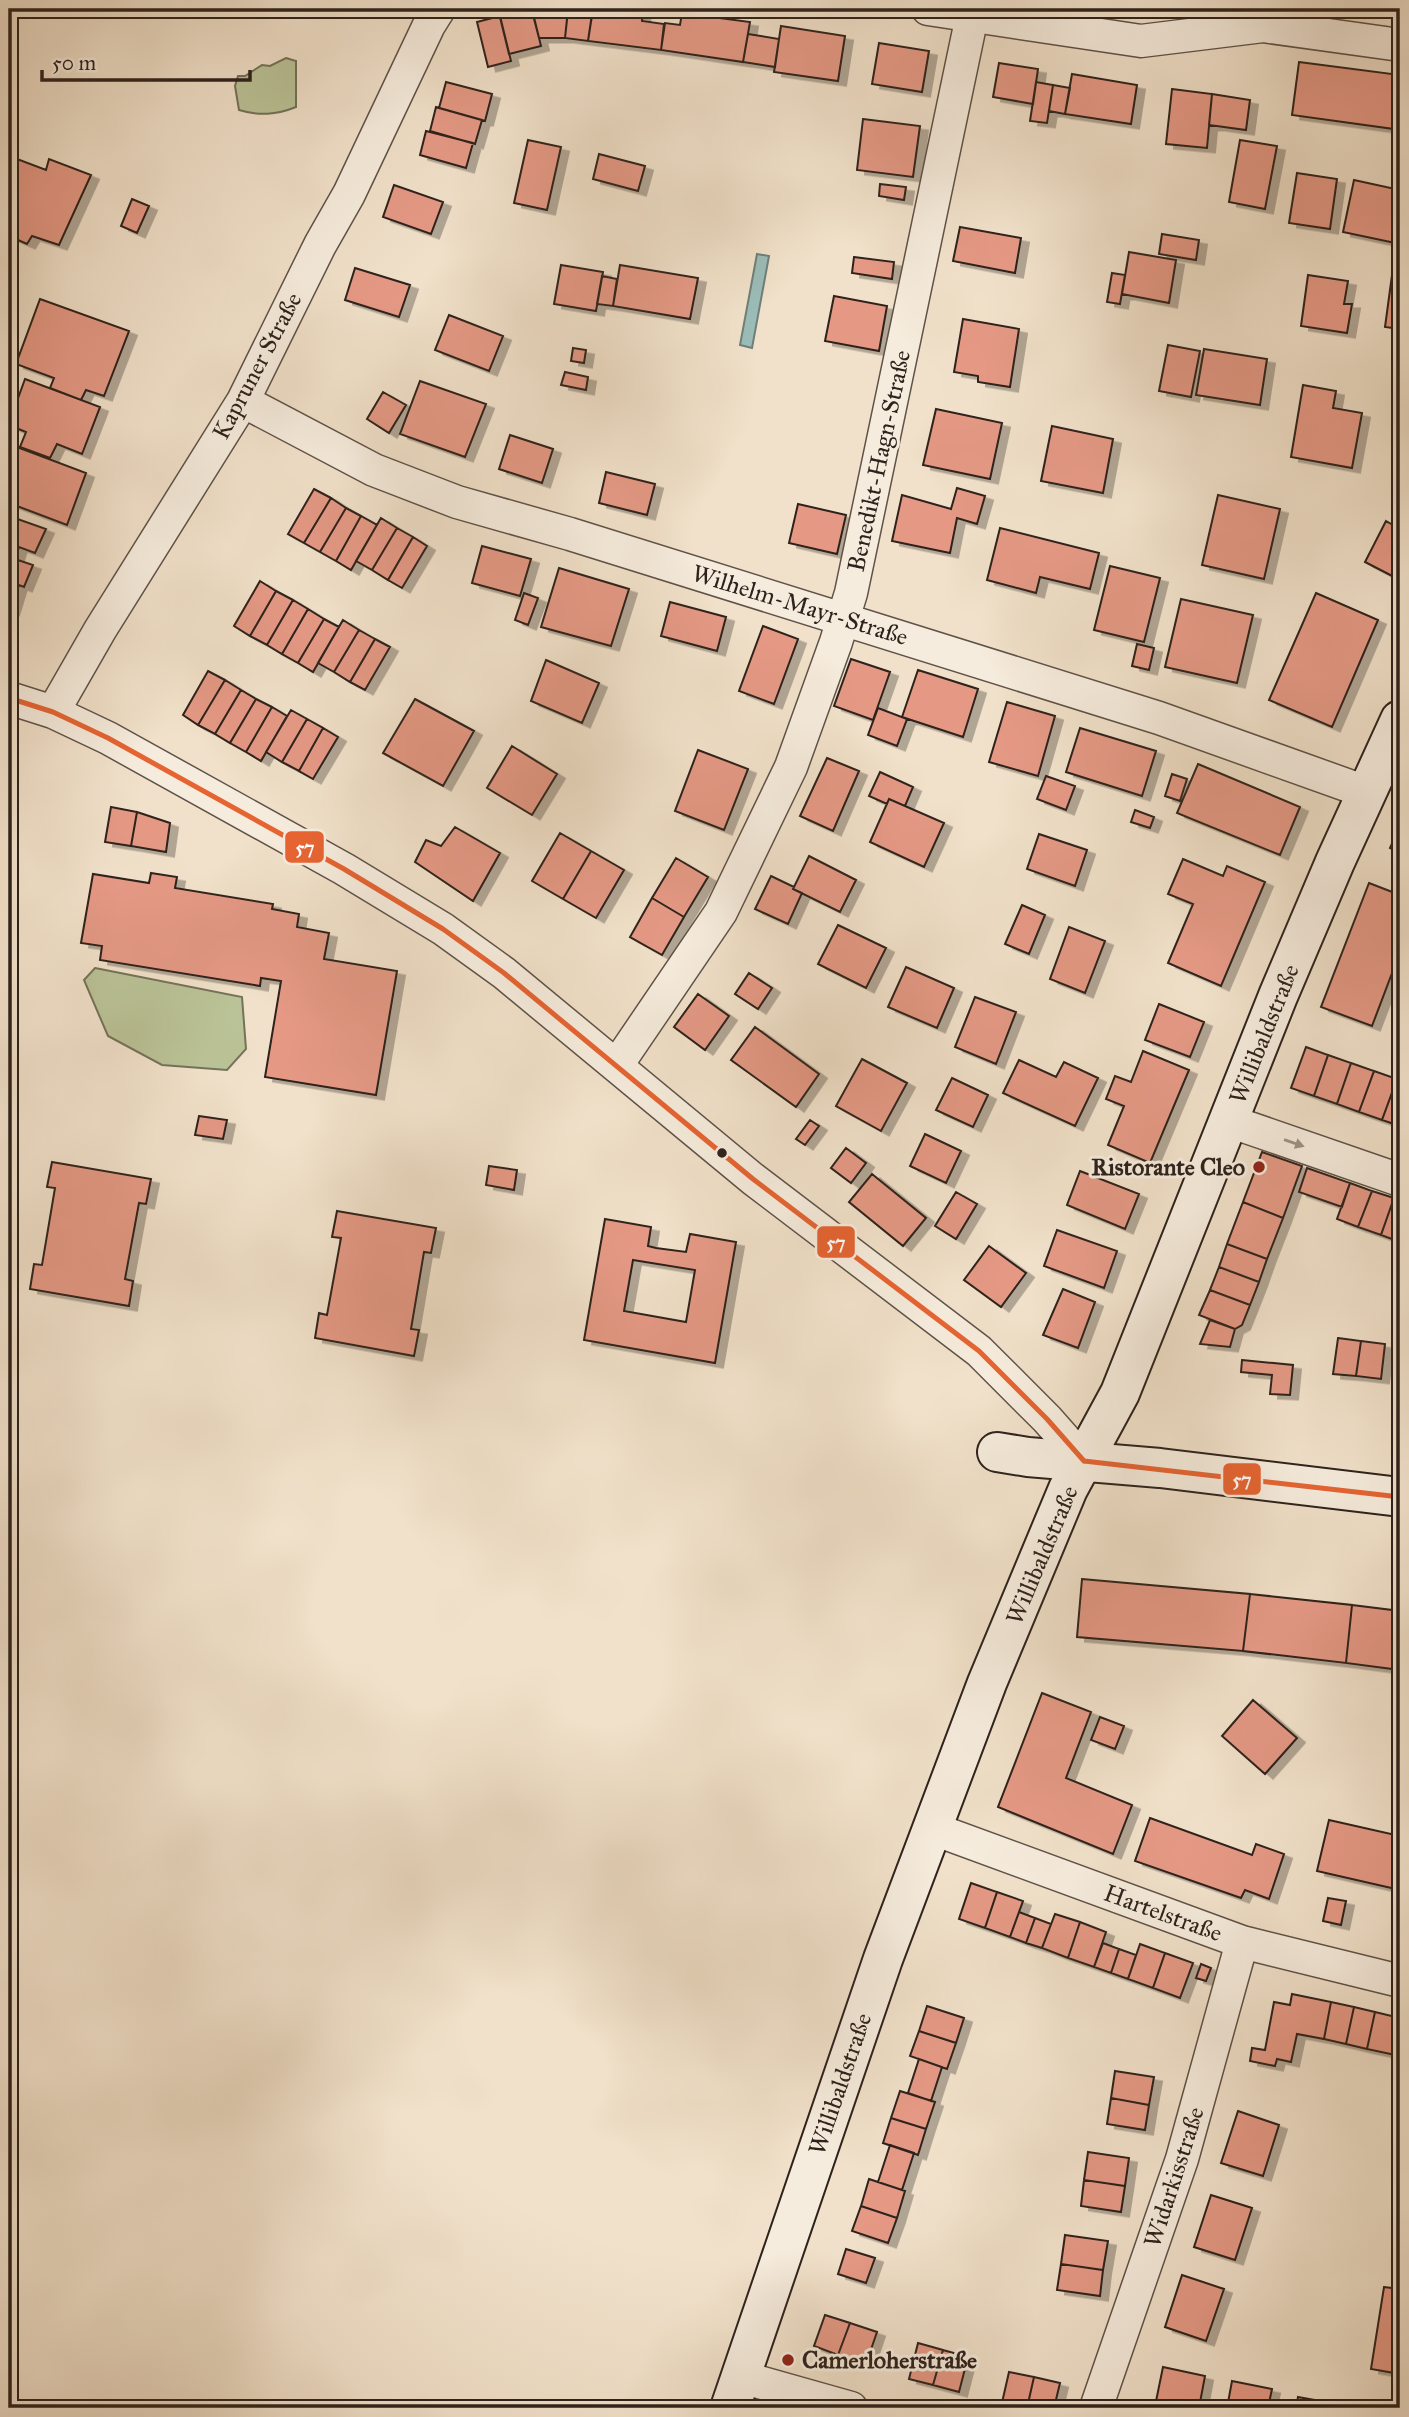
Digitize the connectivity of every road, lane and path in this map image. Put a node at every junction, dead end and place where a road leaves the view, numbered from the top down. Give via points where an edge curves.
1 (439, 9) edge
2 (928, 9) edge
3 (972, 16) junction
4 (1264, 17) edge
5 (1400, 45) edge
6 (243, 401) junction
7 (844, 619) junction
8 (9, 698) edge
9 (53, 712) junction
10 (1400, 720) edge
11 (1366, 792) junction
12 (617, 1065) junction
13 (1229, 1121) junction
14 (1400, 1180) edge
15 (997, 1452) dead end
16 (1084, 1461) junction
17 (1400, 1497) edge
18 (931, 1828) junction
19 (1242, 1942) junction
20 (1400, 1981) edge
21 (736, 2393) edge
22 (851, 2408) edge
23 (1096, 2408) edge

1 - 6 street, Kapruner Straße
2 - 3 street
3 - 4 street via 1141,41
3 - 7 street, Benedikt-Hagn-Straße
4 - 5 street
6 - 7 street, Wilhelm-Mayr-Straße via 373,470 457,502
6 - 9 street, Kapruner Straße
7 - 11 street, Wilhelm-Mayr-Straße via 1159,718
7 - 12 street, Benedikt-Hagn-Straße via 791,767 721,912
8 - 9 street
9 - 12 street via 108,737 443,929 505,973
10 - 11 street, Willibaldstraße
11 - 13 street, Willibaldstraße
12 - 16 street via 743,1171 979,1351
13 -> 14 street
13 - 16 street, Willibaldstraße via 1120,1393
15 - 16 street
16 - 17 street
16 - 18 street, Willibaldstraße via 1046,1538
18 - 19 street, Hartelstraße
18 - 21 street, Willibaldstraße
19 - 20 street, Hartelstraße
19 - 23 street, Widarkisstraße via 1182,2159
21 - 22 street

